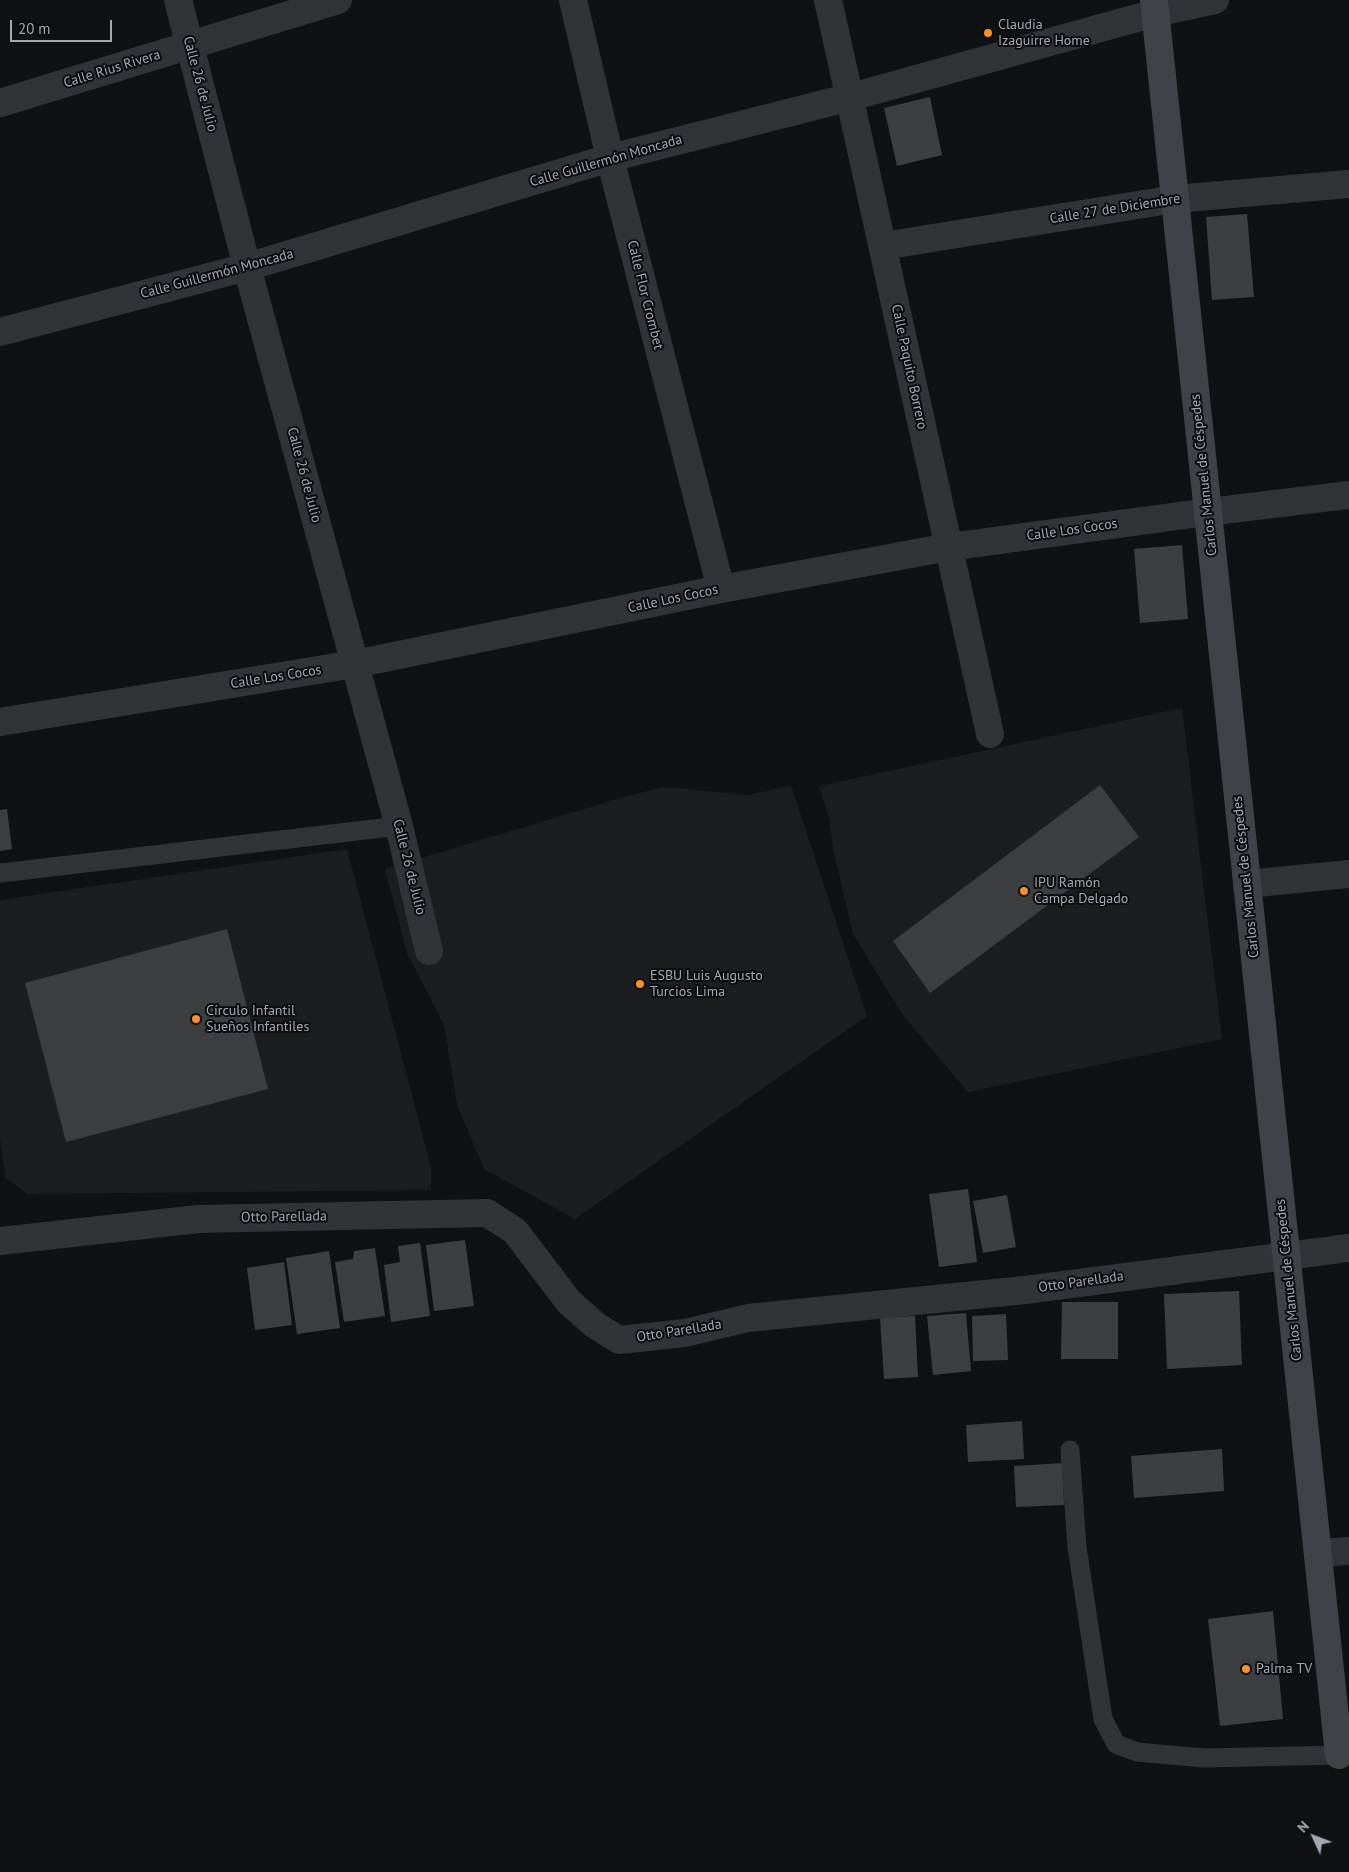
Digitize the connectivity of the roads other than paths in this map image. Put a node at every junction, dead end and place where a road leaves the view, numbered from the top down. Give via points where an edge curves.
1 (178, 0) edge
2 (338, 0) edge
3 (573, 0) edge
4 (828, 0) edge
5 (1215, 0) edge
6 (1155, 7) edge
7 (191, 46) junction
8 (851, 97) junction
9 (0, 103) edge
10 (610, 158) junction
11 (1349, 184) edge
12 (1175, 198) junction
13 (883, 246) junction
14 (247, 267) junction
15 (0, 332) edge
16 (1349, 495) edge
17 (1208, 512) junction
18 (949, 546) junction
19 (721, 589) junction
20 (355, 664) junction
21 (0, 722) edge
22 (990, 734) dead end
23 (399, 826) junction
24 (0, 873) edge
25 (1349, 874) edge
26 (1247, 884) junction
27 (429, 951) dead end
28 (0, 1241) edge
29 (1349, 1248) edge
30 (1286, 1255) junction
31 (1070, 1450) dead end
32 (1349, 1551) edge
33 (1318, 1553) junction
34 (1339, 1755) joint

1 - 7 street, Calle 26 de Julio
2 - 7 street, Calle Rius Rivera
3 - 10 street, Calle Flor Crombet
4 - 8 street, Calle Paquito Borrero
5 - 6 street, Calle Guillermón Moncada
6 - 8 street, Calle Guillermón Moncada
6 - 12 street, Carlos Manuel de Céspedes
7 - 9 street, Calle Rius Rivera
7 - 14 street, Calle 26 de Julio
8 - 10 street, Calle Guillermón Moncada
8 - 13 street, Calle Paquito Borrero
10 - 14 street, Calle Guillermón Moncada
10 - 19 street, Calle Flor Crombet
11 - 12 street, Calle 27 de Diciembre
12 - 13 street, Calle 27 de Diciembre
12 - 17 street, Carlos Manuel de Céspedes
13 - 18 street, Calle Paquito Borrero
14 - 15 street, Calle Guillermón Moncada
14 - 20 street, Calle 26 de Julio
16 - 17 street, Calle Los Cocos
17 - 18 street, Calle Los Cocos
17 - 26 street, Carlos Manuel de Céspedes
18 - 19 street, Calle Los Cocos
18 - 22 street, Calle Paquito Borrero
19 - 20 street, Calle Los Cocos
20 - 21 street, Calle Los Cocos
20 - 23 street, Calle 26 de Julio
23 - 24 lane
23 - 27 street, Calle 26 de Julio
25 - 26 street
26 - 30 street, Carlos Manuel de Céspedes
28 - 30 street, Otto Parellada via 198,1220 487,1213 514,1231 570,1302 595,1325 619,1340 685,1333 748,1318 1025,1290
29 - 30 street, Otto Parellada
30 - 33 street, Carlos Manuel de Céspedes
31 - 34 lane via 1077,1547 1103,1719 1116,1744 1137,1752 1204,1758
32 - 33 street
33 - 34 street, Carlos Manuel de Céspedes

